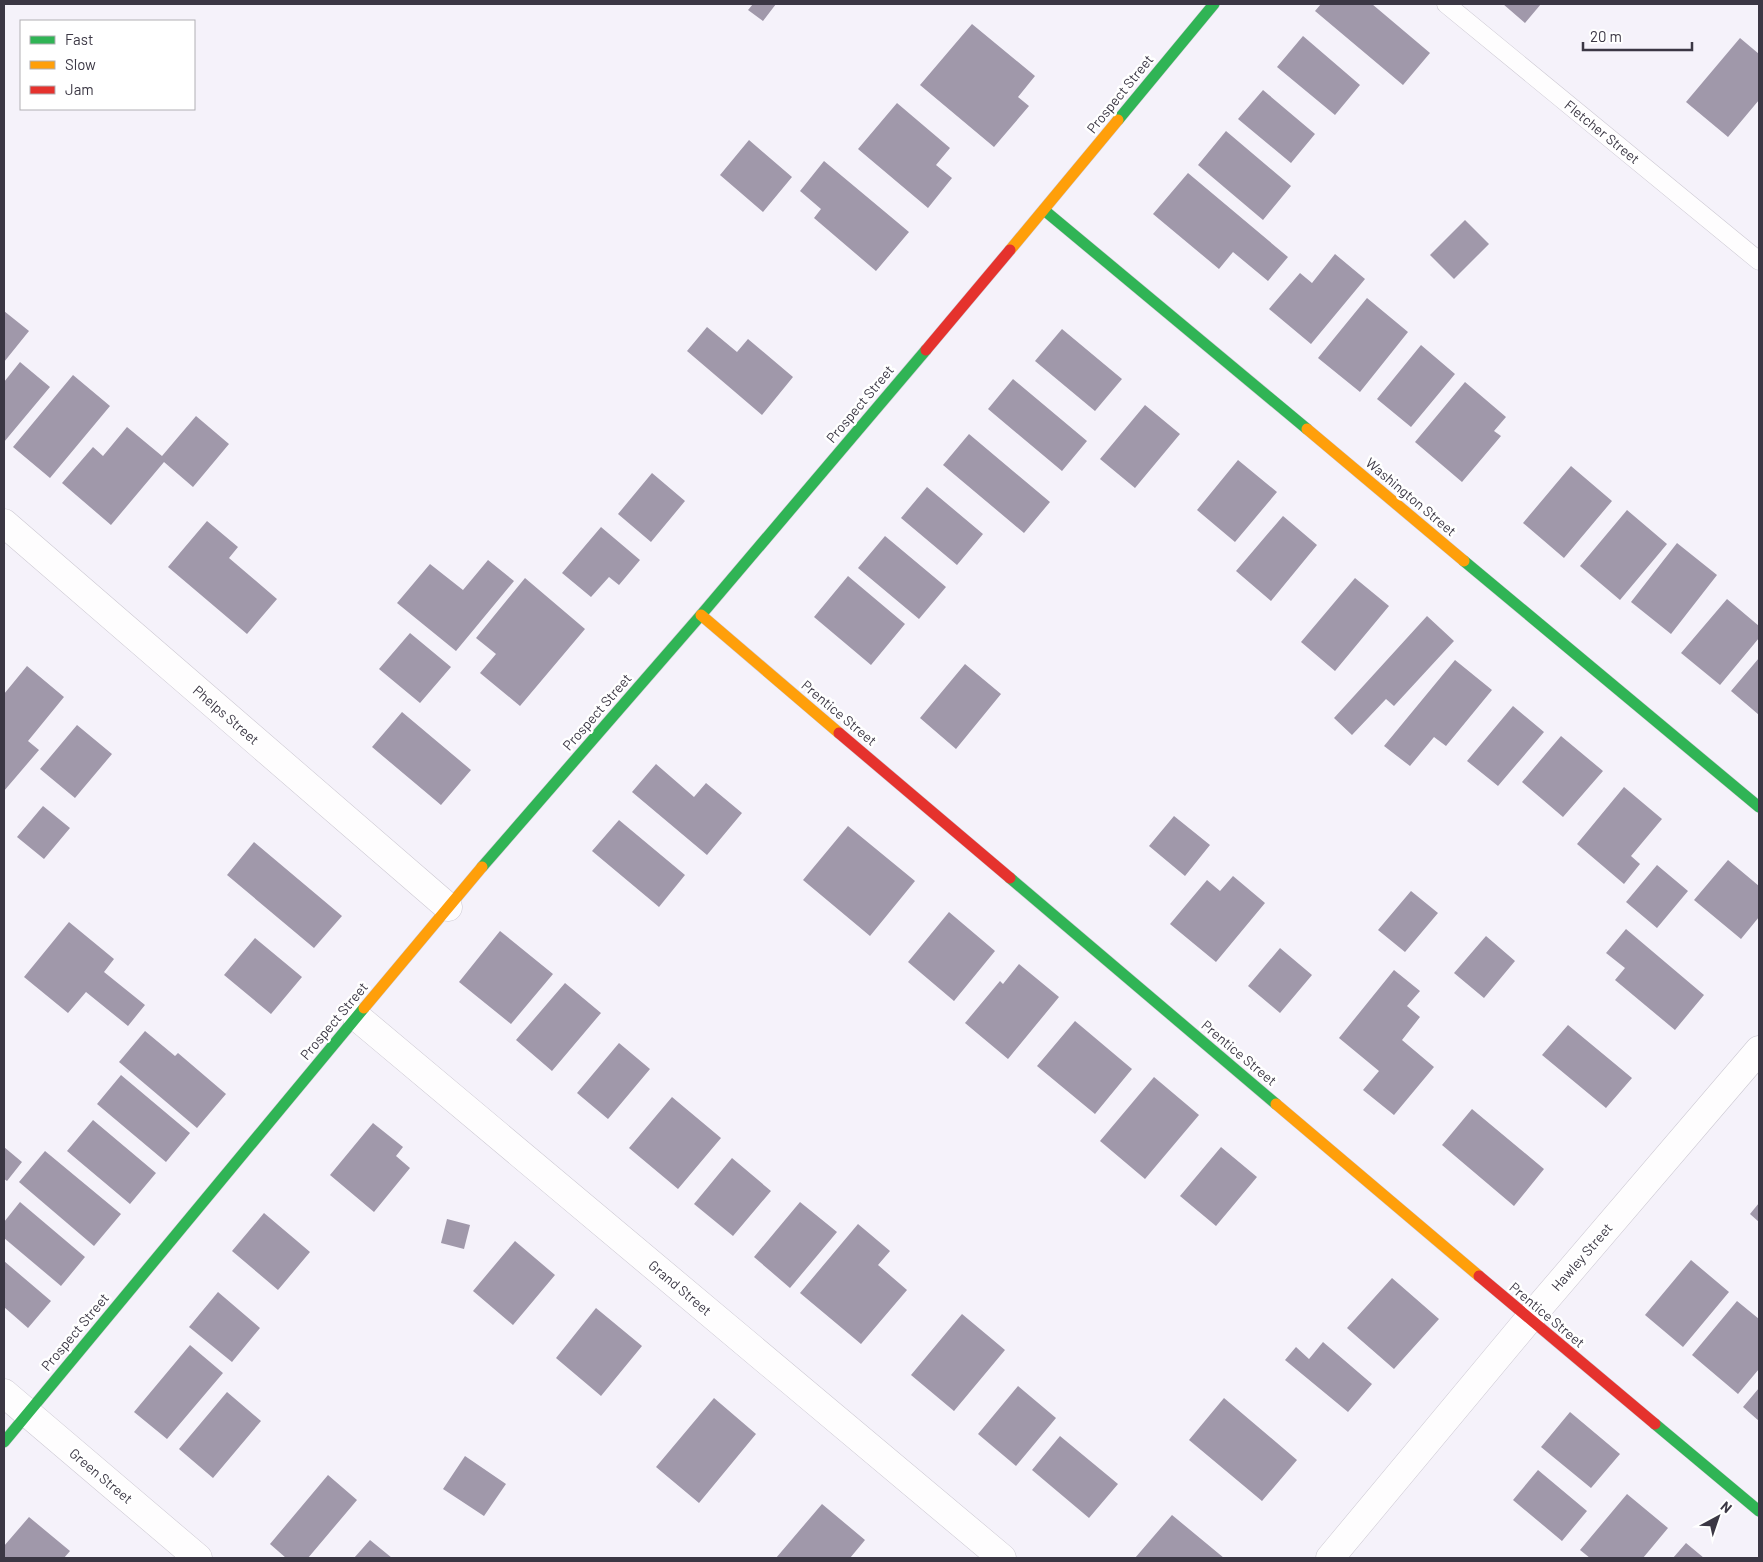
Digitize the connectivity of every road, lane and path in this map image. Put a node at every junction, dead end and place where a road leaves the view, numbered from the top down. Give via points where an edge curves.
1 (1214, 4) edge
2 (1446, 4) edge
3 (1044, 210) junction
4 (1759, 261) edge
5 (4, 522) edge
6 (701, 615) junction
7 (1759, 807) edge
8 (448, 907) junction
9 (357, 1017) junction
10 (1759, 1050) edge
11 (1528, 1319) junction
12 (4, 1393) edge
13 (28, 1413) junction
14 (4, 1442) edge
15 (1759, 1511) edge
16 (198, 1558) edge
17 (1002, 1558) edge
18 (1330, 1558) edge

1 - 3 street, Prospect Street
2 - 4 lane, Fletcher Street
3 - 6 street, Prospect Street
3 - 7 street, Washington Street
5 - 8 street, Phelps Street
6 - 8 street, Prospect Street
6 - 11 street, Prentice Street
8 - 9 street, Prospect Street
9 - 13 street, Prospect Street
9 - 17 street, Grand Street
10 - 11 street, Hawley Street
11 - 15 street, Prentice Street
11 - 18 street, Hawley Street
12 - 13 street, Green Street
13 - 14 street, Prospect Street
13 - 16 street, Green Street

